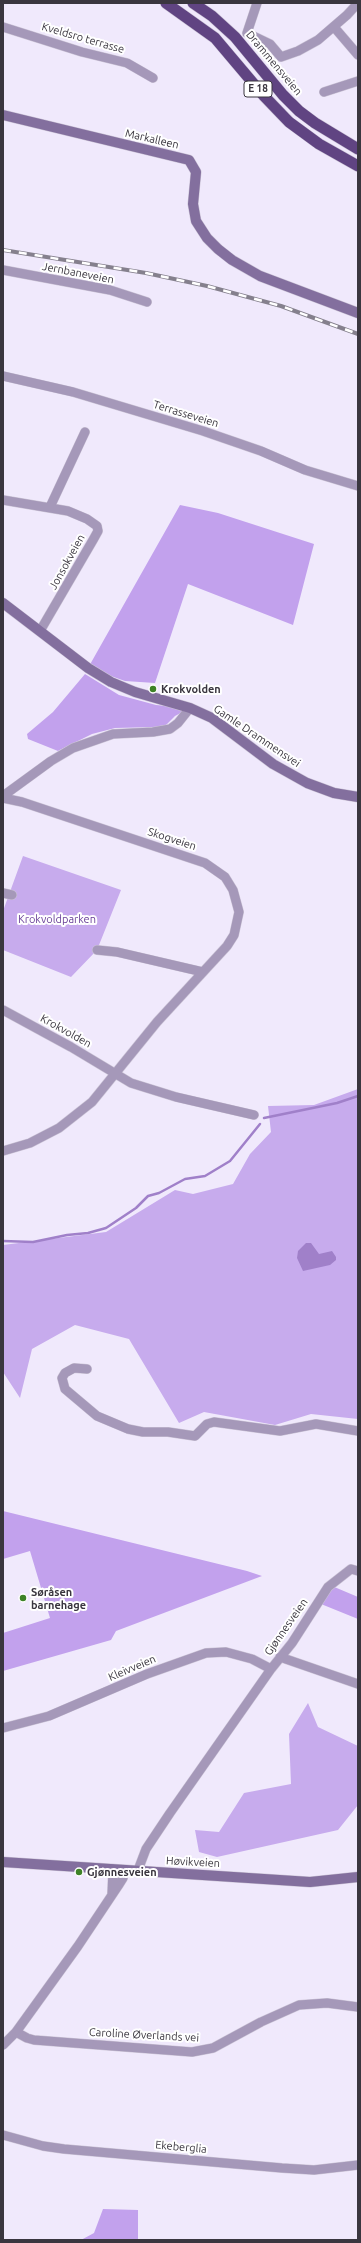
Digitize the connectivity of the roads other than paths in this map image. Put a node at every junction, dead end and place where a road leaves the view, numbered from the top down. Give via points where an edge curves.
1 (166, 3) edge
2 (193, 3) edge
3 (257, 3) edge
4 (358, 3) edge
5 (3, 26) edge
6 (334, 27) junction
7 (358, 55) edge
8 (154, 78) dead end
9 (358, 81) edge
10 (324, 92) dead end
11 (3, 115) edge
12 (358, 149) edge
13 (358, 166) edge
14 (3, 270) edge
15 (147, 302) dead end
16 (358, 312) edge
17 (3, 376) edge
18 (85, 432) dead end
19 (358, 486) edge
20 (3, 500) edge
21 (50, 507) junction
22 (3, 603) edge
23 (40, 631) junction
24 (190, 708) junction
25 (3, 797) edge
26 (358, 797) edge
27 (97, 950) dead end
28 (203, 972) junction
29 (3, 1010) edge
30 (116, 1074) junction
31 (254, 1115) dead end
32 (3, 1151) edge
33 (88, 1369) dead end
34 (358, 1431) edge
35 (355, 1570) edge
36 (280, 1657) junction
37 (271, 1669) junction
38 (358, 1684) edge
39 (3, 1728) edge
40 (3, 1862) edge
41 (113, 1869) junction
42 (124, 1870) junction
43 (138, 1870) junction
44 (358, 1877) edge
45 (112, 1894) junction
46 (358, 2007) edge
47 (16, 2032) junction
48 (3, 2045) edge
49 (3, 2135) edge
50 (358, 2165) edge

1 - 13 highway, E 18 via 215,38 272,106 293,126
2 - 12 highway, Drammensveien / E 18 via 235,37 283,95 300,111
3 - 6 street, Drammensveien via 247,33 270,44 281,57 309,46
4 - 6 street
5 - 8 street, Kveldsro terrasse via 82,52 127,63
6 - 7 street
9 - 10 street
11 - 16 main road, Markalleen via 189,160 196,172 193,204 196,222 215,246 232,260 260,276
14 - 15 street, Jernbaneveien via 110,290
17 - 19 street, Terrasseveien via 73,392 203,431 261,451 305,470
18 - 21 street
20 - 21 street, Jonsokveien
21 - 23 street, Jonsokveien via 87,519 94,523 98,531 68,587
22 - 23 main road, Gamle Drammensvei
23 - 24 main road, Gamle Drammensvei via 88,668 111,682
24 - 25 street via 170,729 113,734 73,748
24 - 26 main road, Gamle Drammensvei via 212,718 274,764 307,783
25 - 28 street, Skogveien via 182,854 217,870 225,877 236,900 239,912 237,924 227,946
27 - 28 street via 117,952
28 - 30 street, Skogveien via 157,1022
29 - 30 street, Krokvolden
30 - 31 street via 131,1083 176,1097
30 - 32 street, Skogveien via 92,1102 59,1128
33 - 34 street via 74,1368 65,1373 62,1378 65,1389 97,1416 128,1429 195,1436 207,1424 214,1422 280,1431 316,1424
35 - 36 street, Gjønnesveien via 328,1587
36 - 37 street, Gjønnesveien
36 - 38 street
37 - 39 street, Kleivveien via 252,1659 226,1652 206,1652 49,1716
37 - 43 street, Gjønnesveien via 146,1849
40 - 41 main road, Høvikveien
41 - 42 main road, Høvikveien
41 - 45 street
42 - 43 main road, Høvikveien
42 - 45 street via 123,1878
43 - 44 main road, Høvikveien via 310,1882
45 - 47 street
46 - 47 street, Caroline Øverlands vei via 328,2003 299,2005 213,2048 192,2052 34,2040
47 - 48 street
49 - 50 street, Ekeberglia via 64,2149 274,2167 314,2170

